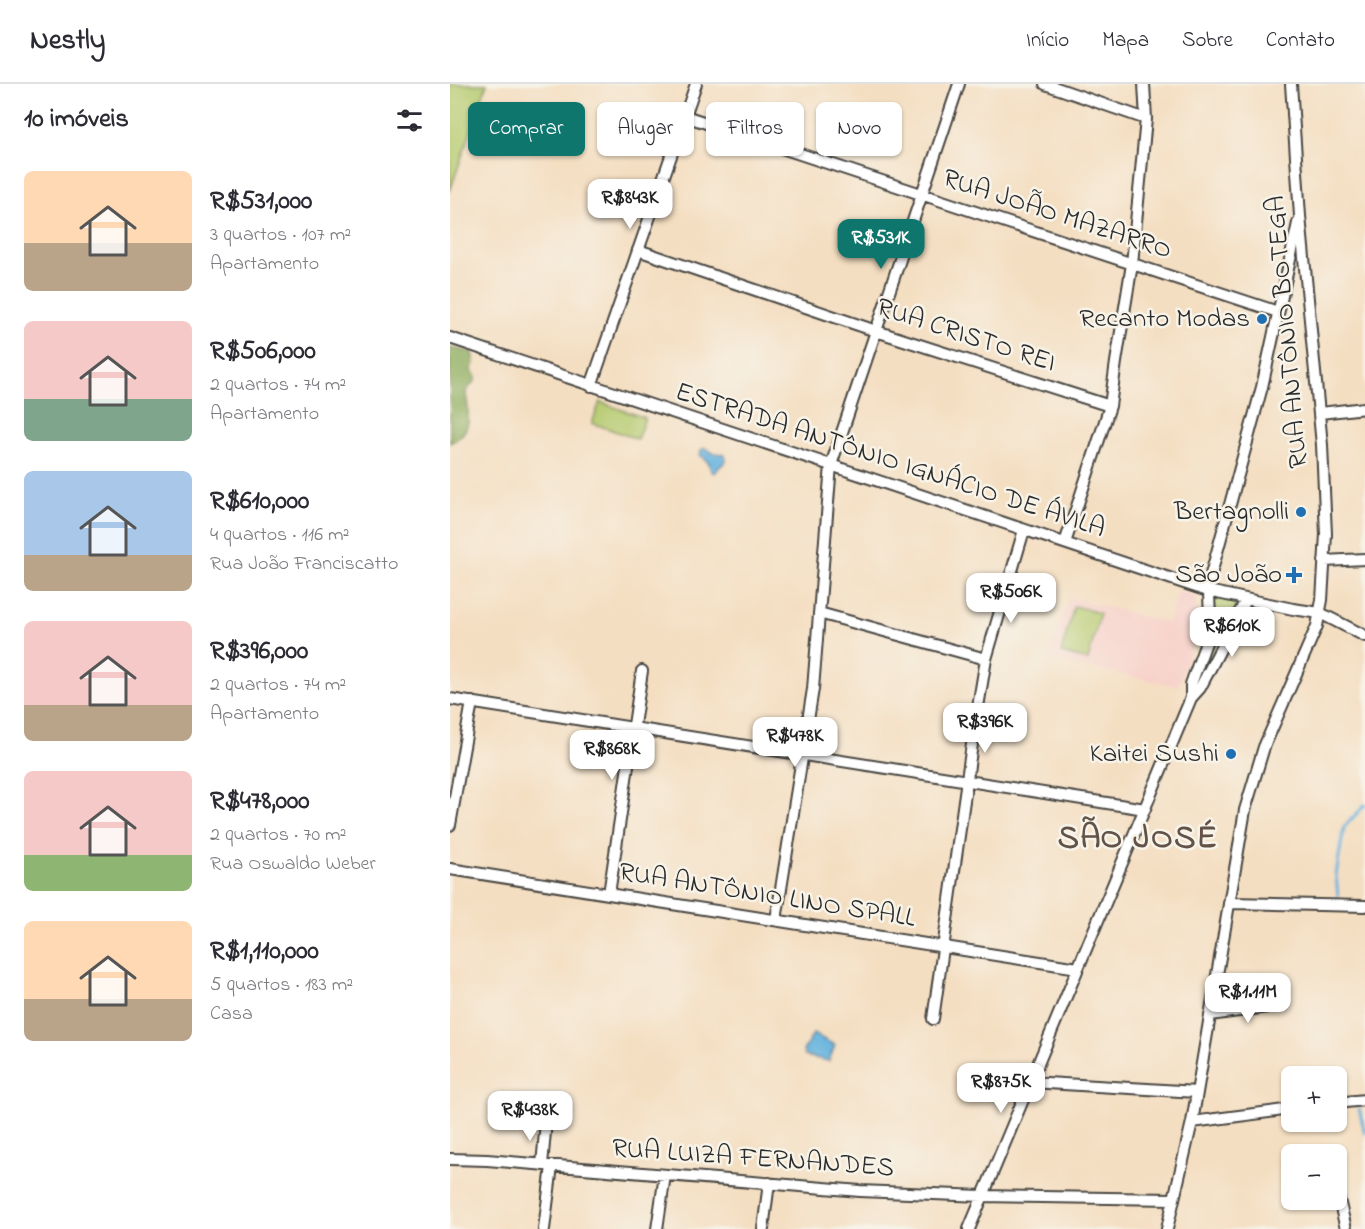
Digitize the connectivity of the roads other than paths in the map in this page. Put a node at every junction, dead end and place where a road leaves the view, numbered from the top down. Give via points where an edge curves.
1 (696, 84) edge
2 (959, 84) edge
3 (1045, 84) edge
4 (1144, 84) edge
5 (1291, 84) edge
6 (690, 102) edge
7 (694, 119) edge
8 (1146, 119) junction
9 (671, 156) edge
10 (922, 194) junction
11 (1300, 216) junction
12 (638, 250) junction
13 (1132, 264) junction
14 (1278, 312) junction
15 (876, 331) junction
16 (450, 338) edge
17 (591, 386) junction
18 (1110, 406) junction
19 (1365, 408) edge
20 (1320, 414) junction
21 (831, 465) junction
22 (1024, 530) junction
23 (1065, 543) junction
24 (1365, 559) edge
25 (1324, 561) junction
26 (1208, 591) junction
27 (1246, 600) junction
28 (819, 613) junction
29 (1320, 613) junction
30 (1365, 636) edge
31 (986, 659) junction
32 (642, 672) dead end
33 (1191, 698) junction
34 (450, 699) edge
35 (472, 702) junction
36 (634, 728) junction
37 (802, 755) junction
38 (966, 780) junction
39 (1144, 809) junction
40 (450, 825) edge
41 (450, 869) edge
42 (609, 894) junction
43 (1229, 903) junction
44 (1365, 906) edge
45 (776, 920) junction
46 (943, 946) junction
47 (1078, 968) junction
48 (1282, 1005) dead end
49 (1210, 1015) junction
50 (933, 1019) dead end
51 (1030, 1082) junction
52 (1197, 1092) junction
53 (1365, 1100) edge
54 (1347, 1102) edge
55 (1281, 1110) edge
56 (546, 1121) dead end
57 (1192, 1122) junction
58 (450, 1159) edge
59 (547, 1165) junction
60 (664, 1175) junction
61 (769, 1183) junction
62 (982, 1196) junction
63 (1174, 1199) junction
64 (1341, 1210) edge
65 (544, 1229) edge
66 (657, 1229) edge
67 (763, 1229) edge
68 (969, 1229) edge
69 (1167, 1229) edge
70 (1346, 1229) edge

1 - 6 street
2 - 10 street
3 - 8 street
4 - 8 street
5 - 11 street, RUA ANTÔNIO BOTEGA
7 - 10 street, RUA JOÃO MAZARRO
8 - 13 street
9 - 12 street
10 - 13 street, RUA JOÃO MAZARRO
10 - 15 street
11 - 14 street
11 - 20 street, RUA ANTÔNIO BOTEGA
12 - 15 street, RUA CRISTO REI
12 - 17 street
13 - 14 street, RUA JOÃO MAZARRO
13 - 18 street
14 - 26 street
15 - 18 street, RUA CRISTO REI
15 - 21 street
16 - 17 street, ESTRADA ANTÔNIO IGNÁCIO DE ÁVILA
17 - 21 street, ESTRADA ANTÔNIO IGNÁCIO DE ÁVILA
18 - 23 street
19 - 20 street
20 - 25 street, RUA ANTÔNIO BOTEGA
21 - 22 street, ESTRADA ANTÔNIO IGNÁCIO DE ÁVILA
21 - 28 street
22 - 23 street, ESTRADA ANTÔNIO IGNÁCIO DE ÁVILA
22 - 31 street
23 - 26 street, ESTRADA ANTÔNIO IGNÁCIO DE ÁVILA
24 - 25 street
25 - 29 street, RUA ANTÔNIO BOTEGA
26 - 27 street, ESTRADA ANTÔNIO IGNÁCIO DE ÁVILA
26 - 33 street via 1209,634 1191,684
27 - 29 street, ESTRADA ANTÔNIO IGNÁCIO DE ÁVILA
27 - 33 street
28 - 31 street
28 - 37 street via 813,689
29 - 30 street, ESTRADA ANTÔNIO IGNÁCIO DE ÁVILA
29 - 43 street, RUA ANTÔNIO BOTEGA via 1260,758 1245,810
31 - 38 street
32 - 36 street
33 - 39 street
34 - 35 street
35 - 36 street
35 - 40 street
36 - 37 street
36 - 42 street
37 - 38 street
37 - 45 street
38 - 39 street
38 - 46 street
39 - 47 street
41 - 42 street, RUA ANTÔNIO LINO SPALL
42 - 45 street, RUA ANTÔNIO LINO SPALL
43 - 44 street
43 - 49 street, RUA ANTÔNIO BOTEGA
45 - 46 street, RUA ANTÔNIO LINO SPALL
46 - 47 street, RUA ANTÔNIO LINO SPALL
46 - 50 street
47 - 51 street
48 - 49 street
49 - 52 street, RUA ANTÔNIO BOTEGA
51 - 52 street
51 - 62 street
52 - 57 street, RUA ANTÔNIO BOTEGA
53 - 54 street
55 - 57 street
56 - 59 street
57 - 63 street, RUA ANTÔNIO BOTEGA
58 - 59 street, RUA LUIZA FERNANDES
59 - 60 street, RUA LUIZA FERNANDES
59 - 65 street
60 - 61 street, RUA LUIZA FERNANDES
60 - 66 street
61 - 62 street, RUA LUIZA FERNANDES
61 - 67 street
62 - 63 street, RUA LUIZA FERNANDES
62 - 68 street
63 - 69 street, RUA ANTÔNIO BOTEGA
64 - 70 street

